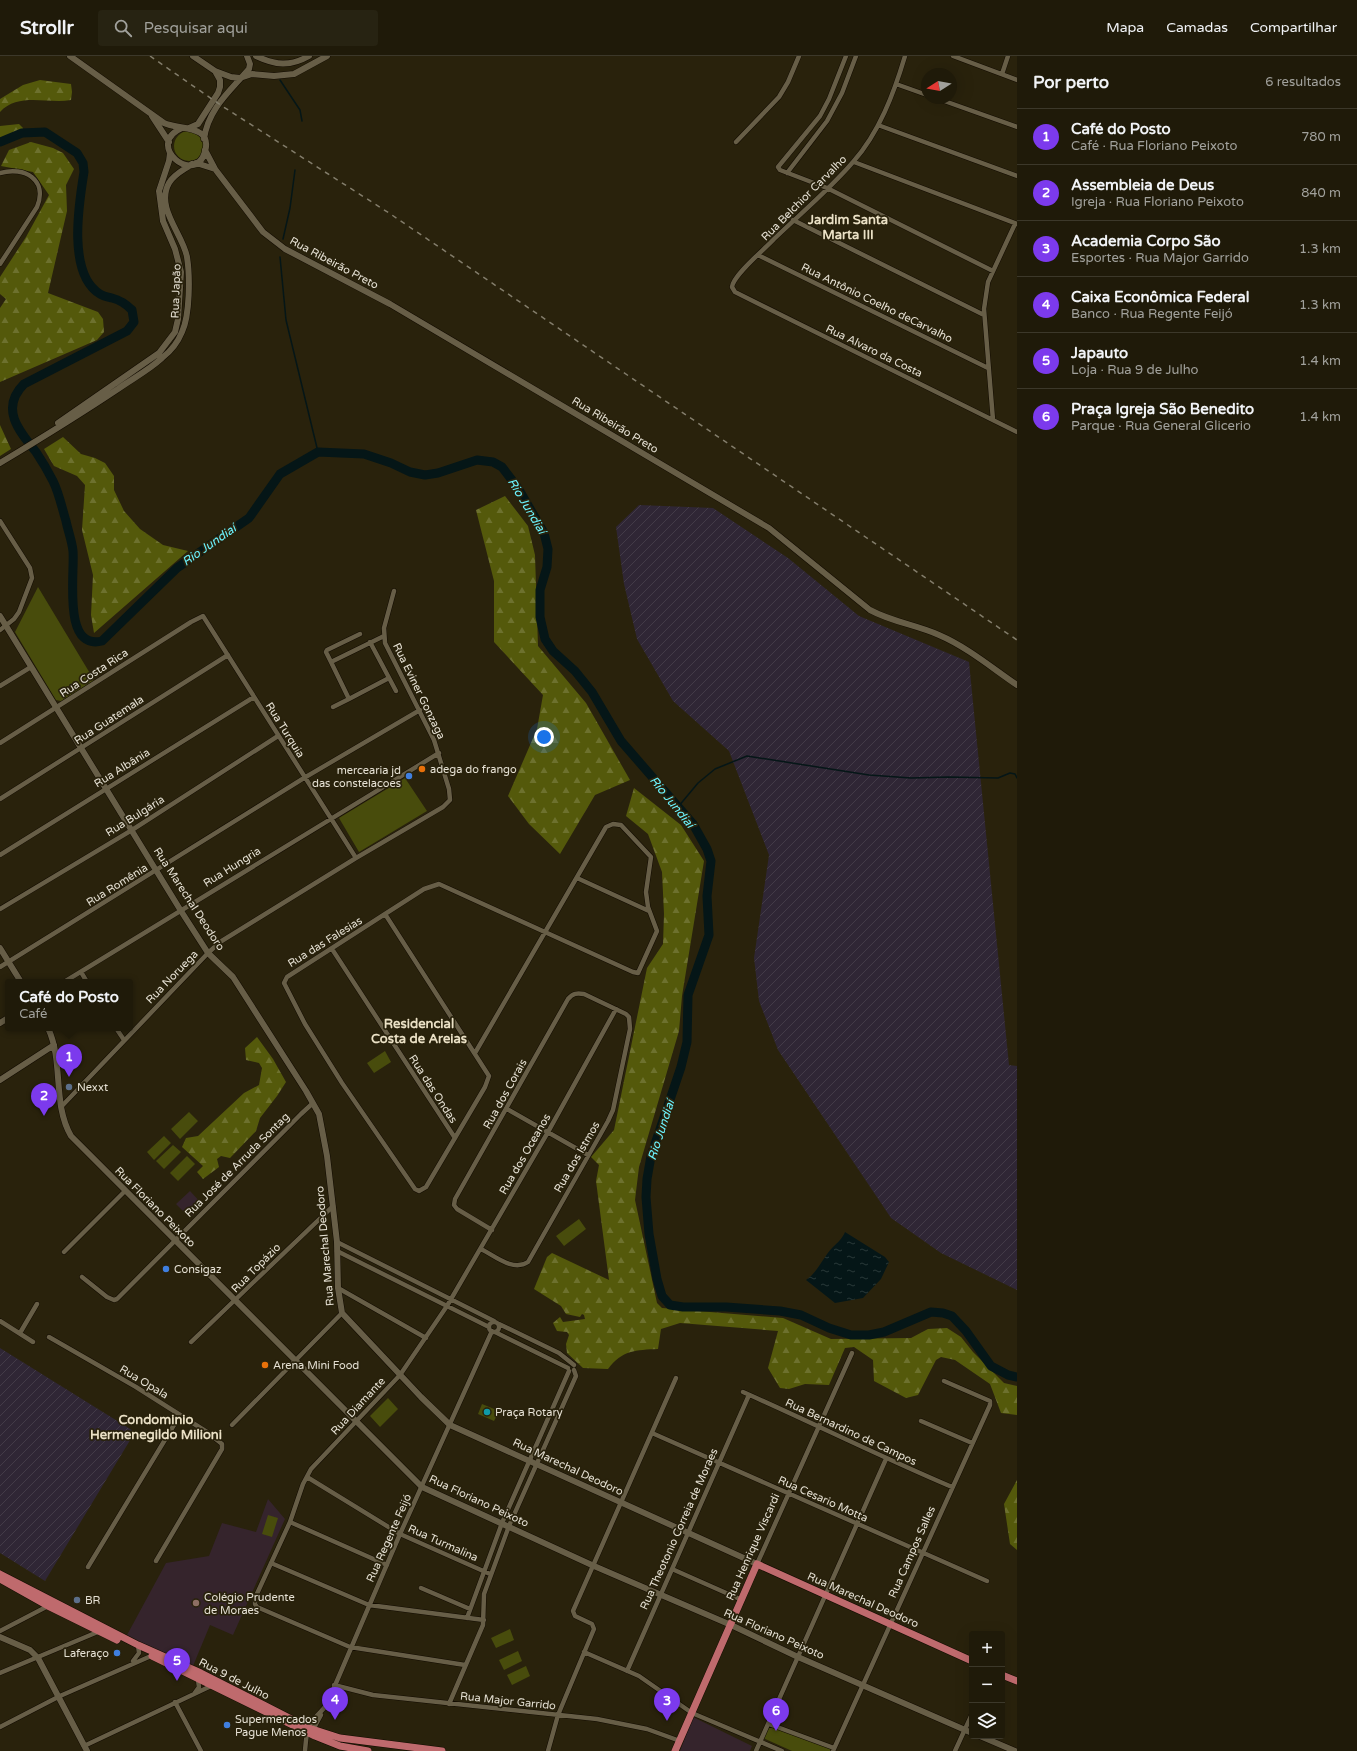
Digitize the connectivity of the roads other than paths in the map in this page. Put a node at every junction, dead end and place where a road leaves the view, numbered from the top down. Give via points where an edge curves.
1 (70, 56) edge
2 (193, 56) edge
3 (247, 56) edge
4 (256, 56) edge
5 (309, 56) edge
6 (327, 56) edge
7 (799, 56) edge
8 (846, 56) edge
9 (856, 56) edge
10 (904, 56) edge
11 (953, 56) edge
12 (1008, 56) edge
13 (198, 58) edge
14 (215, 71) junction
15 (1002, 74) junction
16 (240, 78) junction
17 (1017, 80) edge
18 (896, 84) junction
19 (921, 93) edge
20 (953, 104) edge
21 (148, 111) junction
22 (878, 125) junction
23 (1017, 127) edge
24 (182, 128) junction
25 (189, 128) junction
26 (204, 139) junction
27 (169, 142) junction
28 (736, 142) dead end
29 (205, 150) junction
30 (170, 153) junction
31 (854, 162) junction
32 (194, 163) junction
33 (215, 169) junction
34 (0, 173) edge
35 (787, 173) junction
36 (1017, 176) edge
37 (827, 188) junction
38 (793, 220) junction
39 (1016, 224) edge
40 (758, 255) junction
41 (0, 264) edge
42 (993, 272) junction
43 (734, 280) joint
44 (984, 315) junction
45 (988, 368) junction
46 (992, 420) junction
47 (1017, 432) edge
48 (44, 436) junction
49 (2, 462) edge
50 (0, 521) edge
51 (394, 591) dead end
52 (0, 616) edge
53 (197, 618) joint
54 (6, 626) junction
55 (0, 630) edge
56 (360, 634) dead end
57 (384, 636) junction
58 (370, 642) junction
59 (228, 655) junction
60 (331, 662) junction
61 (31, 667) junction
62 (389, 678) junction
63 (1017, 685) edge
64 (0, 686) edge
65 (396, 691) dead end
66 (254, 697) junction
67 (349, 698) junction
68 (333, 707) dead end
69 (56, 708) junction
70 (420, 710) junction
71 (278, 736) junction
72 (0, 742) edge
73 (82, 749) junction
74 (439, 753) junction
75 (304, 778) junction
76 (106, 789) junction
77 (0, 799) edge
78 (450, 799) joint
79 (329, 819) junction
80 (132, 830) junction
81 (0, 855) edge
82 (356, 858) junction
83 (157, 871) junction
84 (577, 878) junction
85 (0, 909) edge
86 (181, 911) junction
87 (649, 911) junction
88 (385, 914) junction
89 (546, 934) junction
90 (0, 948) edge
91 (332, 949) junction
92 (208, 953) junction
93 (8, 962) junction
94 (0, 968) edge
95 (81, 972) junction
96 (19, 979) edge
97 (69, 979) edge
98 (85, 979) edge
99 (616, 1009) junction
100 (49, 1031) edge
101 (118, 1031) edge
102 (133, 1031) edge
103 (133, 1031) edge
104 (124, 1040) junction
105 (54, 1045) junction
106 (475, 1054) junction
107 (0, 1080) edge
108 (314, 1103) junction
109 (61, 1107) junction
110 (507, 1109) junction
111 (548, 1132) junction
112 (455, 1138) junction
113 (588, 1155) junction
114 (125, 1191) junction
115 (333, 1206) junction
116 (492, 1230) junction
117 (174, 1241) junction
118 (337, 1242) junction
119 (481, 1249) junction
120 (337, 1251) junction
121 (64, 1252) dead end
122 (82, 1277) dead end
123 (338, 1288) junction
124 (451, 1299) junction
125 (235, 1302) junction
126 (37, 1304) dead end
127 (447, 1306) junction
128 (342, 1313) junction
129 (494, 1321) junction
130 (0, 1322) edge
131 (499, 1324) junction
132 (492, 1330) junction
133 (20, 1333) junction
134 (49, 1337) dead end
135 (426, 1338) junction
136 (33, 1342) dead end
137 (192, 1342) dead end
138 (852, 1353) dead end
139 (296, 1361) junction
140 (571, 1368) junction
141 (400, 1375) junction
142 (567, 1377) junction
143 (676, 1378) dead end
144 (574, 1380) junction
145 (944, 1381) dead end
146 (743, 1392) dead end
147 (749, 1395) junction
148 (180, 1415) junction
149 (550, 1415) junction
150 (556, 1418) junction
151 (356, 1421) junction
152 (921, 1421) dead end
153 (232, 1425) dead end
154 (450, 1425) junction
155 (819, 1426) junction
156 (652, 1432) junction
157 (972, 1443) junction
158 (886, 1459) junction
159 (532, 1463) junction
160 (718, 1463) junction
161 (307, 1477) junction
162 (422, 1487) junction
163 (952, 1487) junction
164 (789, 1494) junction
165 (621, 1503) junction
166 (290, 1522) junction
167 (502, 1523) junction
168 (857, 1524) junction
169 (509, 1526) junction
170 (688, 1533) junction
171 (400, 1534) junction
172 (922, 1553) junction
173 (156, 1561) dead end
174 (271, 1563) junction
175 (757, 1564) junction
176 (387, 1565) junction
177 (594, 1566) junction
178 (88, 1567) dead end
179 (672, 1569) junction
180 (483, 1571) junction
181 (0, 1574) edge
182 (490, 1574) junction
183 (0, 1579) edge
184 (987, 1581) dead end
185 (421, 1588) dead end
186 (825, 1594) junction
187 (660, 1596) junction
188 (742, 1600) junction
189 (369, 1605) junction
190 (48, 1606) junction
191 (470, 1609) junction
192 (467, 1618) junction
193 (484, 1620) junction
194 (95, 1623) junction
195 (889, 1624) junction
196 (731, 1625) junction
197 (100, 1631) junction
198 (0, 1632) edge
199 (0, 1637) edge
200 (350, 1647) junction
201 (139, 1648) junction
202 (584, 1652) junction
203 (151, 1656) junction
204 (798, 1657) junction
205 (38, 1658) junction
206 (969, 1660) edge
207 (129, 1664) junction
208 (465, 1665) junction
209 (627, 1671) junction
210 (0, 1673) edge
211 (1005, 1676) edge
212 (198, 1680) junction
213 (1017, 1681) edge
214 (863, 1684) junction
215 (334, 1685) junction
216 (211, 1686) junction
217 (194, 1694) junction
218 (60, 1696) junction
219 (249, 1698) junction
220 (175, 1702) junction
221 (449, 1704) junction
222 (692, 1713) junction
223 (558, 1715) junction
224 (969, 1720) edge
225 (769, 1724) junction
226 (0, 1727) edge
227 (964, 1729) junction
228 (312, 1732) junction
229 (969, 1732) edge
230 (987, 1739) edge
231 (680, 1741) junction
232 (760, 1743) junction
233 (86, 1748) edge
234 (833, 1749) edge
235 (358, 1750) edge
236 (201, 1751) edge
237 (305, 1751) edge
238 (368, 1751) edge
239 (442, 1751) edge
240 (548, 1751) edge
241 (675, 1751) edge
242 (756, 1751) edge
243 (782, 1751) edge
244 (955, 1751) edge
245 (1015, 1751) edge

1 - 21 street
2 - 13 street
3 - 16 street via 249,70
4 - 5 street via 282,64 297,62
6 - 16 street via 294,74 252,74
7 - 28 street via 779,97
8 - 35 street via 820,116 778,168
9 - 35 street via 842,93 827,121
10 - 18 street, Rua Belchior Carvalho
11 - 15 street
12 - 15 street
13 - 14 street
14 - 16 street
14 - 25 street via 220,80 218,93 198,124
15 - 17 street
16 - 26 street via 223,96 209,120
18 - 19 street
18 - 22 street, Rua Belchior Carvalho
20 - 23 street
21 - 24 street via 164,123
21 - 27 street
22 - 31 street, Rua Belchior Carvalho
22 - 36 street
24 - 25 street
24 - 27 street via 172,135
25 - 26 street via 197,130
26 - 29 street, Rua Ribeirão Preto
27 - 30 street
29 - 32 street via 202,158
29 - 33 street, Rua Ribeirão Preto
30 - 32 street via 177,162 184,165
30 - 48 street, Rua Japão via 160,198 163,221 181,272 175,332 159,353 48,430
31 - 37 street, Rua Belchior Carvalho
31 - 39 street
32 - 33 street
32 - 48 street, Rua Japão via 173,177 166,193 166,206 187,256 186,319 175,345 155,364
33 - 63 street, Rua Ribeirão Preto via 263,232 285,249 390,304 769,528 870,610 885,618 938,634 952,641
34 - 41 street via 15,171 31,176 37,180 41,197
35 - 37 street
37 - 38 street, Rua Belchior Carvalho
37 - 42 street
38 - 40 street, Rua Belchior Carvalho
38 - 44 street
39 - 42 street
40 - 43 street, Rua Belchior Carvalho
40 - 45 street, Rua Antônio Coelho deCarvalho
42 - 44 street via 988,282
43 - 46 street, Rua Alvaro da Costa via 732,287 735,292
44 - 45 street
45 - 46 street
46 - 47 street, Rua Alvaro da Costa
48 - 49 street, Rua Japão
50 - 54 street via 32,573 31,584 19,612
51 - 57 street, Rua Eviner Gonzaga
52 - 54 street, Rua Marechal Deodoro
53 - 59 street, Rua Turquia via 205,618
53 - 69 street, Rua Costa Rica
54 - 55 street
54 - 61 street, Rua Marechal Deodoro
56 - 60 street via 327,650
57 - 58 street
57 - 70 street, Rua Eviner Gonzaga via 385,643
58 - 60 street
58 - 62 street
59 - 66 street, Rua Turquia
59 - 73 street, Rua Guatemala
60 - 67 street
61 - 64 street
61 - 69 street, Rua Marechal Deodoro
62 - 65 street
62 - 67 street
66 - 71 street, Rua Turquia
66 - 76 street, Rua Albânia
67 - 68 street
69 - 72 street, Rua Costa Rica
69 - 73 street, Rua Marechal Deodoro
70 - 74 street, Rua Eviner Gonzaga
70 - 75 street, Rua Romênia
71 - 75 street, Rua Turquia
71 - 80 street, Rua Bulgária
73 - 76 street, Rua Marechal Deodoro
73 - 77 street, Rua Guatemala
74 - 78 street, Rua Eviner Gonzaga
74 - 79 street, Rua Hungria
75 - 79 street, Rua Turquia
75 - 83 street, Rua Romênia
76 - 80 street, Rua Marechal Deodoro
76 - 81 street, Rua Albânia
78 - 82 street, Rua Noruega via 443,807
79 - 82 street, Rua Turquia
79 - 86 street, Rua Hungria
80 - 83 street, Rua Marechal Deodoro
80 - 85 street, Rua Bulgária
82 - 92 street, Rua Noruega via 220,942
83 - 86 street, Rua Marechal Deodoro
83 - 93 street, Rua Romênia
84 - 87 street
84 - 87 street via 606,827 613,824 621,825 651,856 646,892
84 - 89 street
86 - 92 street, Rua Marechal Deodoro
86 - 95 street, Rua Hungria
87 - 89 street via 656,931 638,973
88 - 89 street, Rua das Falesias via 424,889 439,884
88 - 91 street, Rua das Falesias
88 - 106 street
89 - 106 street
90 - 93 street
91 - 112 street, Rua das Ondas
91 - 112 street, Rua das Falesias via 287,977 284,980 285,986 342,1083 417,1191 426,1187
92 - 102 street, Rua Noruega
92 - 108 street, Rua Marechal Deodoro via 233,977
93 - 94 street, Rua Romênia
93 - 96 street
95 - 97 street, Rua Hungria
95 - 98 street
99 - 110 street, Rua dos Corais via 584,994 572,994
99 - 111 street, Rua dos Oceanos
99 - 113 street, Rua dos Istmos via 629,1017 630,1029 613,1110
100 - 105 street, Rua Floriano Peixoto
101 - 104 street
103 - 104 street, Rua Noruega
104 - 109 street, Rua Noruega
105 - 107 street
105 - 109 street, Rua Floriano Peixoto
106 - 112 street via 489,1076 486,1088
108 - 115 street, Rua Marechal Deodoro via 323,1131
108 - 117 street, Rua José de Arruda Sontag
109 - 114 street, Rua Floriano Peixoto via 64,1123 71,1136
110 - 111 street
110 - 116 street, Rua dos Corais via 455,1199 457,1209
111 - 113 street
111 - 116 street, Rua dos Oceanos
113 - 119 street, Rua dos Istmos via 528,1262 522,1266 511,1265
114 - 117 street, Rua Floriano Peixoto
114 - 121 street
115 - 118 street, Rua Marechal Deodoro
115 - 125 street, Rua Topázio
116 - 119 street, Rua dos Oceanos
117 - 122 street, Rua José de Arruda Sontag via 114,1300
117 - 125 street, Rua Floriano Peixoto
118 - 120 street, Rua Marechal Deodoro
118 - 124 street
119 - 124 street, Rua dos Oceanos
120 - 123 street, Rua Marechal Deodoro
120 - 127 street
123 - 128 street, Rua Marechal Deodoro
123 - 135 street
124 - 127 street, Rua dos Oceanos
124 - 129 street
125 - 137 street, Rua Topázio
125 - 139 street, Rua Floriano Peixoto
126 - 133 street
127 - 132 street
127 - 135 street, Rua Diamante
128 - 139 street
128 - 141 street, Rua Marechal Deodoro
129 - 131 street
129 - 132 street via 489,1324
130 - 133 street
131 - 132 street via 499,1329
131 - 140 street via 559,1353
132 - 140 street
132 - 154 street, Rua Regente Feijó
133 - 136 street
134 - 148 street, Rua Opala
135 - 141 street, Rua Diamante
138 - 155 street, Rua Henrique Viscardi
139 - 151 street, Rua Floriano Peixoto
139 - 153 street
140 - 142 street
140 - 144 street via 576,1376
141 - 151 street, Rua Diamante
141 - 154 street, Rua Marechal Deodoro
142 - 144 street
142 - 149 street
143 - 156 street
144 - 150 street
145 - 157 street, Rua Campos Salles via 990,1401
146 - 147 street, Rua Bernardino de Campos
147 - 155 street, Rua Bernardino de Campos
147 - 160 street, Rua Theotonio Correia de Moraes
148 - 173 street, Rua Opala via 220,1441 222,1449
148 - 178 street
149 - 150 street
149 - 159 street
150 - 159 street
151 - 161 street, Rua Diamante via 311,1469
151 - 162 street, Rua Floriano Peixoto
152 - 157 street
154 - 159 street, Rua Marechal Deodoro
154 - 162 street, Rua Regente Feijó
155 - 158 street, Rua Bernardino de Campos
155 - 164 street, Rua Henrique Viscardi
156 - 160 street, Rua Cesario Motta
156 - 165 street
157 - 163 street, Rua Campos Salles
158 - 163 street, Rua Bernardino de Campos
158 - 168 street
159 - 165 street, Rua Marechal Deodoro
159 - 167 street
159 - 169 street
160 - 164 street, Rua Cesario Motta
160 - 170 street, Rua Theotonio Correia de Moraes
161 - 166 street, Rua Diamante
161 - 171 street, Rua Turmalina
162 - 167 street, Rua Floriano Peixoto
162 - 171 street, Rua Regente Feijó
163 - 172 street, Rua Campos Salles
164 - 168 street, Rua Cesario Motta
164 - 175 street, Rua Henrique Viscardi
165 - 170 street, Rua Marechal Deodoro
165 - 177 street
166 - 174 street, Rua Diamante
166 - 176 street
167 - 169 street, Rua Floriano Peixoto
167 - 180 street
168 - 172 street, Rua Cesario Motta
168 - 186 street
169 - 177 street, Rua Floriano Peixoto
169 - 182 street
170 - 175 street, Rua Marechal Deodoro
170 - 179 street, Rua Theotonio Correia de Moraes
171 - 176 street, Rua Regente Feijó
171 - 180 street, Rua Turmalina
172 - 184 street, Rua Cesario Motta
172 - 195 street, Rua Campos Salles
174 - 189 street
174 - 200 street, Rua Diamante via 255,1598 257,1607
175 - 186 main road, Rua Marechal Deodoro
175 - 188 main road, Rua Henrique Viscardi
176 - 189 street, Rua Regente Feijó
177 - 187 street, Rua Floriano Peixoto
177 - 202 street via 573,1611 575,1616 594,1626
179 - 187 street, Rua Theotonio Correia de Moraes
179 - 188 street
180 - 182 street, Rua Turmalina
180 - 191 street
181 - 194 main road, Rua 9 de Julho
182 - 193 street via 482,1601
183 - 190 main road, Rua 9 de Julho
185 - 191 street
186 - 195 main road, Rua Marechal Deodoro
186 - 204 street
187 - 196 street, Rua Floriano Peixoto
187 - 209 street, Rua Theotonio Correia de Moraes
188 - 196 main road, Rua Henrique Viscardi
189 - 192 street
189 - 200 street, Rua Regente Feijó
190 - 194 main road via 54,1604
190 - 197 main road, Rua 9 de Julho
190 - 198 street
191 - 192 street
192 - 193 street
193 - 208 street
194 - 201 main road, Rua 9 de Julho
195 - 206 main road, Rua Marechal Deodoro
195 - 214 street, Rua Campos Salles
196 - 204 street, Rua Floriano Peixoto
196 - 222 main road, Rua Henrique Viscardi
197 - 201 main road, Rua 9 de Julho
197 - 205 street
199 - 205 street via 30,1650
200 - 208 street
200 - 215 street, Rua Regente Feijó
201 - 203 main road, Rua 9 de Julho
201 - 207 street via 136,1658
201 - 219 main road, Rua 9 de Julho via 201,1673
202 - 209 street
202 - 223 street
203 - 207 street
203 - 212 main road, Rua 9 de Julho
204 - 214 street, Rua Floriano Peixoto
204 - 225 street
205 - 210 street
205 - 218 street
207 - 218 street
208 - 221 street
209 - 222 street via 639,1676
211 - 213 main road
212 - 216 main road, Rua 9 de Julho
212 - 217 street via 199,1687
214 - 227 street, Rua Floriano Peixoto
214 - 234 street, Rua Campos Salles
215 - 221 street, Rua Major Garrido via 374,1695
215 - 228 street, Rua Regente Feijó via 321,1713 312,1720
216 - 217 street
216 - 219 main road via 217,1684
216 - 228 main road, Rua 9 de Julho
217 - 220 street
218 - 226 street
218 - 233 street
219 - 228 main road, Rua 9 de Julho
220 - 233 street
220 - 236 street
221 - 223 street, Rua Major Garrido
222 - 231 main road, Rua Henrique Viscardi
222 - 232 street
223 - 231 street, Rua Major Garrido via 625,1723
223 - 240 street
224 - 227 street
225 - 232 street
225 - 234 street
227 - 229 street, Rua Floriano Peixoto
227 - 244 street
228 - 235 main road, Rua 9 de Julho via 340,1746
228 - 237 street
228 - 239 main road, Rua 9 de Julho
230 - 245 street
231 - 241 main road, Rua Henrique Viscardi
232 - 242 street
232 - 243 street
235 - 238 main road, Rua 9 de Julho

